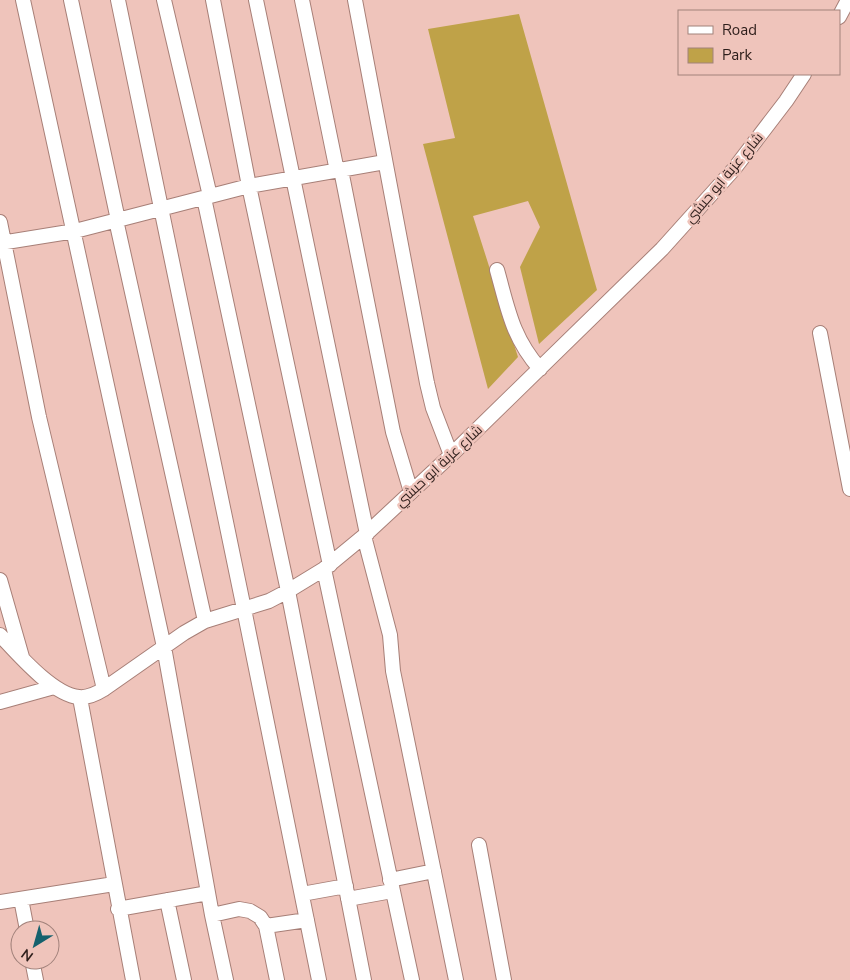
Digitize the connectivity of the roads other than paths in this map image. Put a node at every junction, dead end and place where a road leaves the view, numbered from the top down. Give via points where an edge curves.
1 (23, 0) edge
2 (71, 0) edge
3 (118, 0) edge
4 (164, 0) edge
5 (213, 0) edge
6 (256, 0) edge
7 (302, 0) edge
8 (355, 0) edge
9 (848, 0) edge
10 (840, 16) edge
11 (803, 75) edge
12 (385, 162) junction
13 (339, 170) junction
14 (292, 178) junction
15 (250, 186) junction
16 (207, 197) junction
17 (162, 209) junction
18 (117, 220) junction
19 (0, 222) edge
20 (75, 231) junction
21 (2, 243) edge
22 (497, 270) dead end
23 (820, 333) dead end
24 (540, 369) junction
25 (451, 455) junction
26 (850, 489) edge
27 (411, 492) junction
28 (365, 535) junction
29 (327, 567) junction
30 (0, 580) edge
31 (288, 591) junction
32 (244, 609) junction
33 (205, 621) junction
34 (0, 636) edge
35 (164, 647) junction
36 (23, 660) junction
37 (54, 687) junction
38 (104, 689) junction
39 (80, 698) junction
40 (0, 702) edge
41 (479, 845) dead end
42 (434, 871) junction
43 (114, 884) junction
44 (391, 885) junction
45 (208, 893) junction
46 (347, 893) junction
47 (302, 894) junction
48 (21, 899) junction
49 (168, 900) junction
50 (0, 902) edge
51 (118, 909) junction
52 (212, 915) junction
53 (24, 920) edge
54 (307, 920) junction
55 (266, 926) junction
56 (133, 980) edge
57 (184, 980) edge
58 (226, 980) edge
59 (277, 980) edge
60 (319, 980) edge
61 (364, 980) edge
62 (412, 980) edge
63 (456, 980) edge
64 (504, 980) edge

1 - 20 street
2 - 18 street
3 - 17 street
4 - 16 street
5 - 15 street
6 - 14 street
7 - 13 street
8 - 12 street
9 - 10 street
11 - 24 street, شارع عزبة ابو حبشي via 734,169 662,248
12 - 13 street
12 - 25 street via 427,383
13 - 14 street
13 - 27 street via 393,432
14 - 15 street
14 - 28 street
15 - 16 street
15 - 29 street
16 - 17 street
16 - 31 street
17 - 18 street
17 - 32 street
18 - 20 street
18 - 33 street
19 - 21 street
20 - 21 street
20 - 35 street
21 - 38 street via 39,417
22 - 24 street via 516,333
23 - 26 street
24 - 25 street, شارع عزبة ابو حبشي
25 - 27 street, شارع عزبة ابو حبشي
27 - 28 street, شارع عزبة ابو حبشي
28 - 29 street, شارع عزبة ابو حبشي
28 - 42 street via 390,635 393,671
29 - 31 street, شارع عزبة ابو حبشي
29 - 44 street
30 - 36 street
31 - 32 street, شارع عزبة ابو حبشي
31 - 46 street
32 - 33 street, شارع عزبة ابو حبشي
32 - 47 street
33 - 35 street, شارع عزبة ابو حبشي
34 - 36 street
35 - 38 street, شارع عزبة ابو حبشي
35 - 45 street
36 - 37 street
37 - 39 street via 66,695
37 - 40 street
38 - 39 street, شارع عزبة ابو حبشي
39 - 43 street
41 - 64 street
42 - 44 street
42 - 63 street
43 - 48 street
43 - 51 street
44 - 46 street
44 - 62 street
45 - 49 street
45 - 52 street
46 - 47 street
46 - 61 street
47 - 54 street
48 - 50 street
48 - 53 street
49 - 51 street
49 - 57 street
51 - 56 street
52 - 55 street via 239,909 250,911
52 - 58 street
54 - 55 street
54 - 60 street
55 - 59 street

